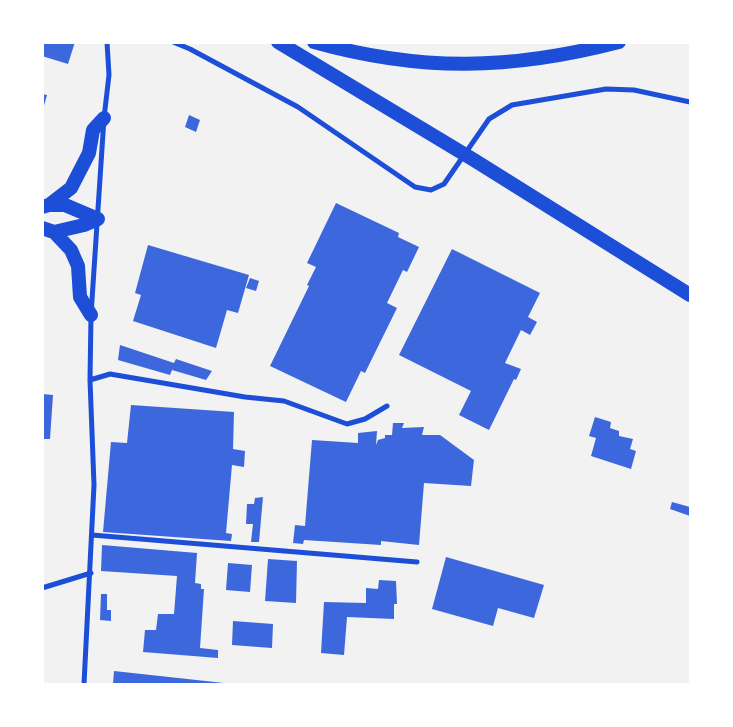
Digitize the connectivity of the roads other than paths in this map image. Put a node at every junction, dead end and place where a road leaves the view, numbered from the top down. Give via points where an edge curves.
1 (107, 42) edge
2 (174, 42) edge
3 (278, 42) edge
4 (314, 42) edge
5 (619, 42) edge
6 (690, 102) edge
7 (104, 118) junction
8 (46, 206) edge
9 (98, 219) junction
10 (48, 230) edge
11 (690, 295) edge
12 (91, 315) junction
13 (90, 380) junction
14 (386, 406) dead end
15 (92, 535) junction
16 (417, 562) dead end
17 (91, 573) junction
18 (42, 588) edge
19 (84, 684) edge

1 - 7 street via 109,75
2 - 6 street via 298,107 415,187 431,190 444,184 489,119 512,105 606,90 634,90
3 - 11 highway
4 - 5 highway via 354,54 464,65 521,62 578,53
7 - 8 highway via 93,130 89,154 71,188
7 - 9 street
8 - 9 highway via 65,205
9 - 10 highway via 84,225
9 - 12 street
10 - 12 highway via 71,250 78,266 80,297
12 - 13 street
13 - 14 street via 110,374 284,401 348,424 366,419
13 - 15 street via 94,485
15 - 16 street
15 - 17 street
17 - 18 street
17 - 19 street

